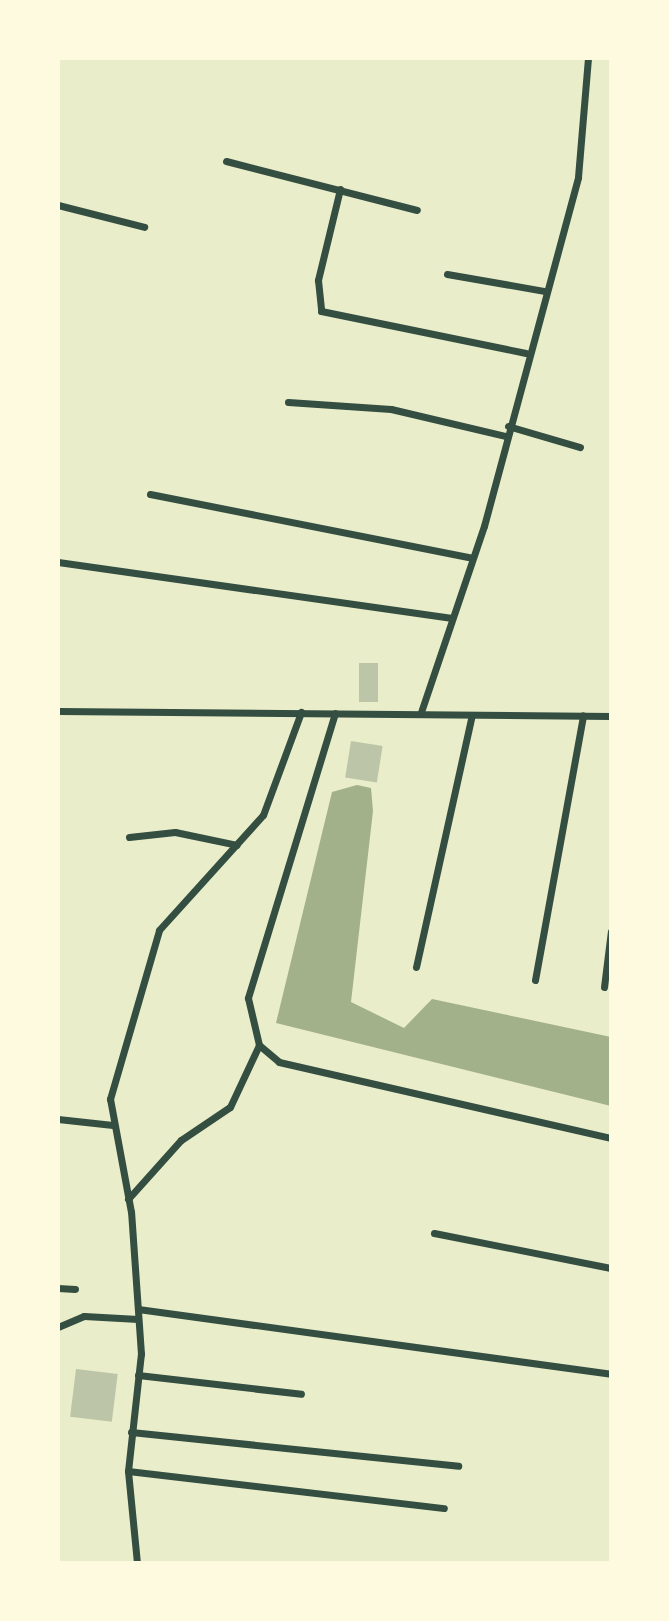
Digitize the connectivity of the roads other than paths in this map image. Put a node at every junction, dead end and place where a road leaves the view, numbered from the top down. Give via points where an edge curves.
1 (588, 58) edge
2 (226, 161) dead end
3 (340, 189) junction
4 (58, 205) edge
5 (417, 210) dead end
6 (144, 227) dead end
7 (447, 274) dead end
8 (544, 291) junction
9 (526, 353) junction
10 (288, 402) dead end
11 (508, 426) junction
12 (505, 436) junction
13 (580, 447) dead end
14 (150, 494) dead end
15 (472, 558) junction
16 (58, 562) edge
17 (452, 618) junction
18 (58, 711) edge
19 (301, 712) junction
20 (421, 712) junction
21 (335, 713) junction
22 (472, 715) junction
23 (583, 715) junction
24 (611, 716) edge
25 (129, 837) dead end
26 (237, 845) junction
27 (611, 931) edge
28 (416, 967) dead end
29 (535, 980) dead end
30 (604, 987) dead end
31 (259, 1045) junction
32 (58, 1119) edge
33 (113, 1125) junction
34 (611, 1138) edge
35 (128, 1199) junction
36 (434, 1233) dead end
37 (611, 1268) edge
38 (58, 1288) edge
39 (75, 1289) dead end
40 (138, 1309) junction
41 (138, 1319) junction
42 (58, 1327) edge
43 (611, 1374) edge
44 (138, 1375) junction
45 (301, 1394) dead end
46 (131, 1432) junction
47 (458, 1466) dead end
48 (128, 1471) junction
49 (444, 1508) dead end
50 (137, 1563) edge

1 - 8 street via 578,177
2 - 3 street
3 - 5 street
3 - 9 street via 318,280 321,311
4 - 6 street
7 - 8 street
8 - 9 street
9 - 11 street
10 - 12 street via 391,409
11 - 12 street
11 - 13 street
12 - 15 street
14 - 15 street
15 - 17 street
16 - 17 street
17 - 20 street
18 - 19 street
19 - 21 street
19 - 26 street via 274,793
20 - 21 street
20 - 22 street
21 - 31 street via 248,998
22 - 23 street
22 - 28 street
23 - 24 street
23 - 29 street
25 - 26 street via 175,832
26 - 33 street via 159,930 110,1099
27 - 30 street
31 - 34 street via 279,1062
31 - 35 street via 230,1107 181,1140
32 - 33 street
33 - 35 street
35 - 40 street
36 - 37 street
38 - 39 street
40 - 41 street
40 - 43 street
41 - 42 street via 84,1316
41 - 44 street
44 - 45 street
44 - 46 street
46 - 47 street
46 - 48 street
48 - 49 street
48 - 50 street

